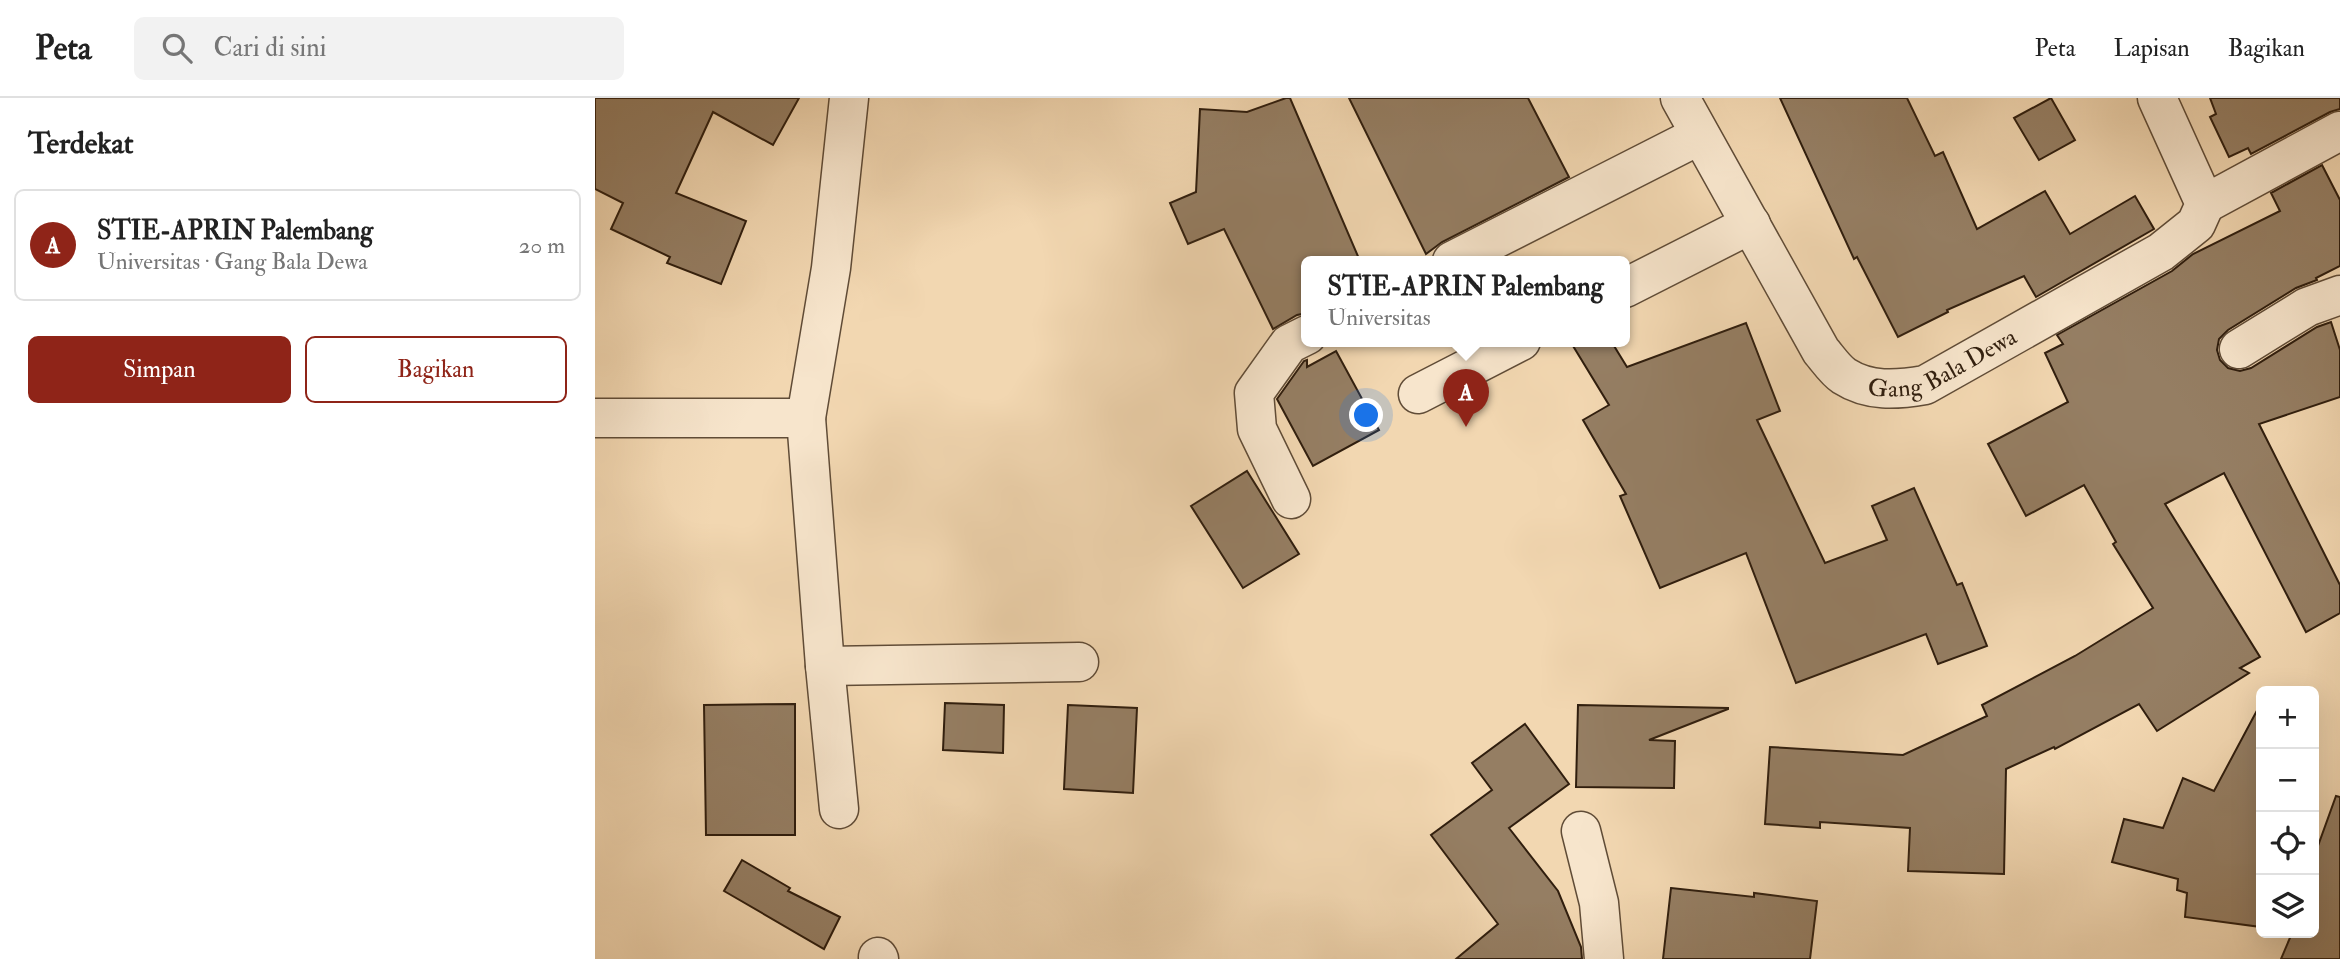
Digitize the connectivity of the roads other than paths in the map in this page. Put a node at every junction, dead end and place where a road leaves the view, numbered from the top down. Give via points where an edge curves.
1 (849, 98) edge
2 (1681, 98) edge
3 (2157, 98) edge
4 (2340, 131) edge
5 (1700, 135) junction
6 (2205, 204) junction
7 (1751, 224) junction
8 (1462, 256) edge
9 (1630, 285) edge
10 (2340, 295) edge
11 (1301, 338) edge
12 (1509, 347) edge
13 (2239, 349) dead end
14 (1418, 394) dead end
15 (595, 418) edge
16 (806, 418) junction
17 (1291, 499) dead end
18 (1079, 662) dead end
19 (825, 666) junction
20 (839, 809) dead end
21 (1581, 831) dead end
22 (1604, 959) edge

1 - 16 street via 831,268
2 - 5 street, Gang Bala Dewa
3 - 6 street
4 - 6 street
5 - 7 street, Gang Bala Dewa
5 - 8 street
6 - 7 street, Gang Bala Dewa via 2196,225 2161,252 1924,385 1893,390 1866,386 1842,375 1821,351
7 - 9 street
10 - 13 street via 2307,307
11 - 17 street via 1289,344 1254,393 1257,429
12 - 14 street
15 - 16 street
16 - 19 street
18 - 19 street
19 - 20 street
21 - 22 street via 1599,903

